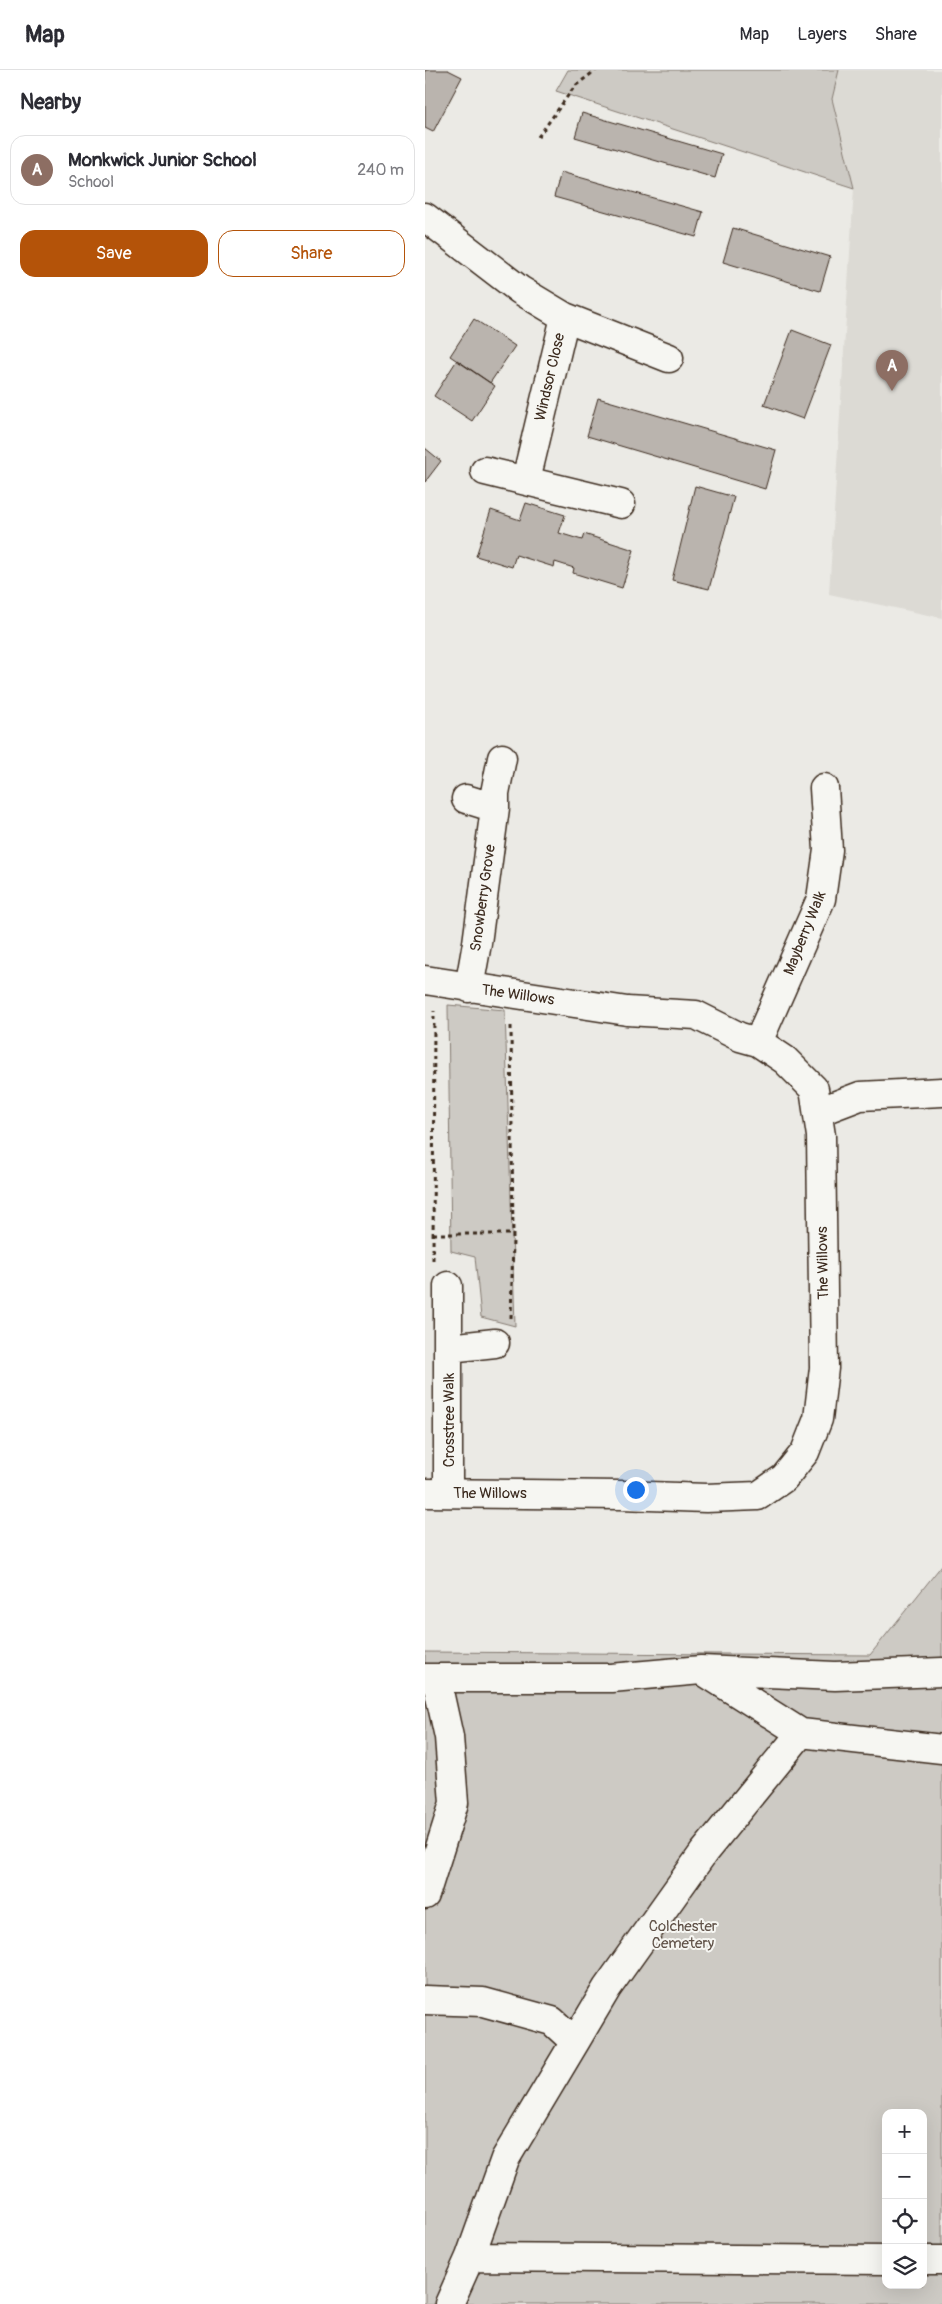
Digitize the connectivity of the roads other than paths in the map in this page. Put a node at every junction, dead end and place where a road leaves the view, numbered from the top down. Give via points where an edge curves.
1 (425, 217) edge
2 (565, 318) junction
3 (669, 358) dead end
4 (485, 471) dead end
5 (526, 480) junction
6 (621, 504) dead end
7 (502, 758) dead end
8 (824, 788) dead end
9 (466, 799) dead end
10 (495, 808) junction
11 (425, 980) edge
12 (469, 988) junction
13 (758, 1042) junction
14 (942, 1092) edge
15 (818, 1112) junction
16 (448, 1286) road end
17 (495, 1343) road end
18 (449, 1348) junction
19 (437, 1493) edge
20 (701, 1670) junction
21 (942, 1672) edge
22 (430, 1678) edge
23 (801, 1733) junction
24 (942, 1749) edge
25 (425, 1895) edge
26 (425, 2000) edge
27 (575, 2042) junction
28 (470, 2257) junction
29 (882, 2260) edge
30 (927, 2260) edge
31 (942, 2260) edge
32 (449, 2304) edge

1 - 2 street, Windsor Close via 520,290
2 - 3 street
2 - 5 street, Windsor Close
4 - 5 street
5 - 6 street
7 - 10 street, Snowberry Grove
8 - 13 street, Mayberry Walk via 827,850 821,899
9 - 10 street
10 - 12 street, Snowberry Grove
11 - 12 street, The Willows
12 - 13 street, The Willows via 627,1011 696,1015 740,1037
13 - 15 street, The Willows via 785,1060 814,1089
14 - 15 street via 860,1096
15 - 19 street, The Willows via 824,1368 818,1419 805,1452 784,1478 758,1496
16 - 18 street, Crosstree Walk
17 - 18 street
18 - 19 street, Crosstree Walk
20 - 21 street via 835,1676
20 - 22 street via 611,1678
20 - 23 street
22 - 25 street via 449,1737 454,1803
23 - 24 street
23 - 27 street via 704,1852 607,1988
26 - 27 street via 493,2004 552,2021
27 - 28 street via 505,2159
28 - 29 street
28 - 32 street
30 - 31 street

